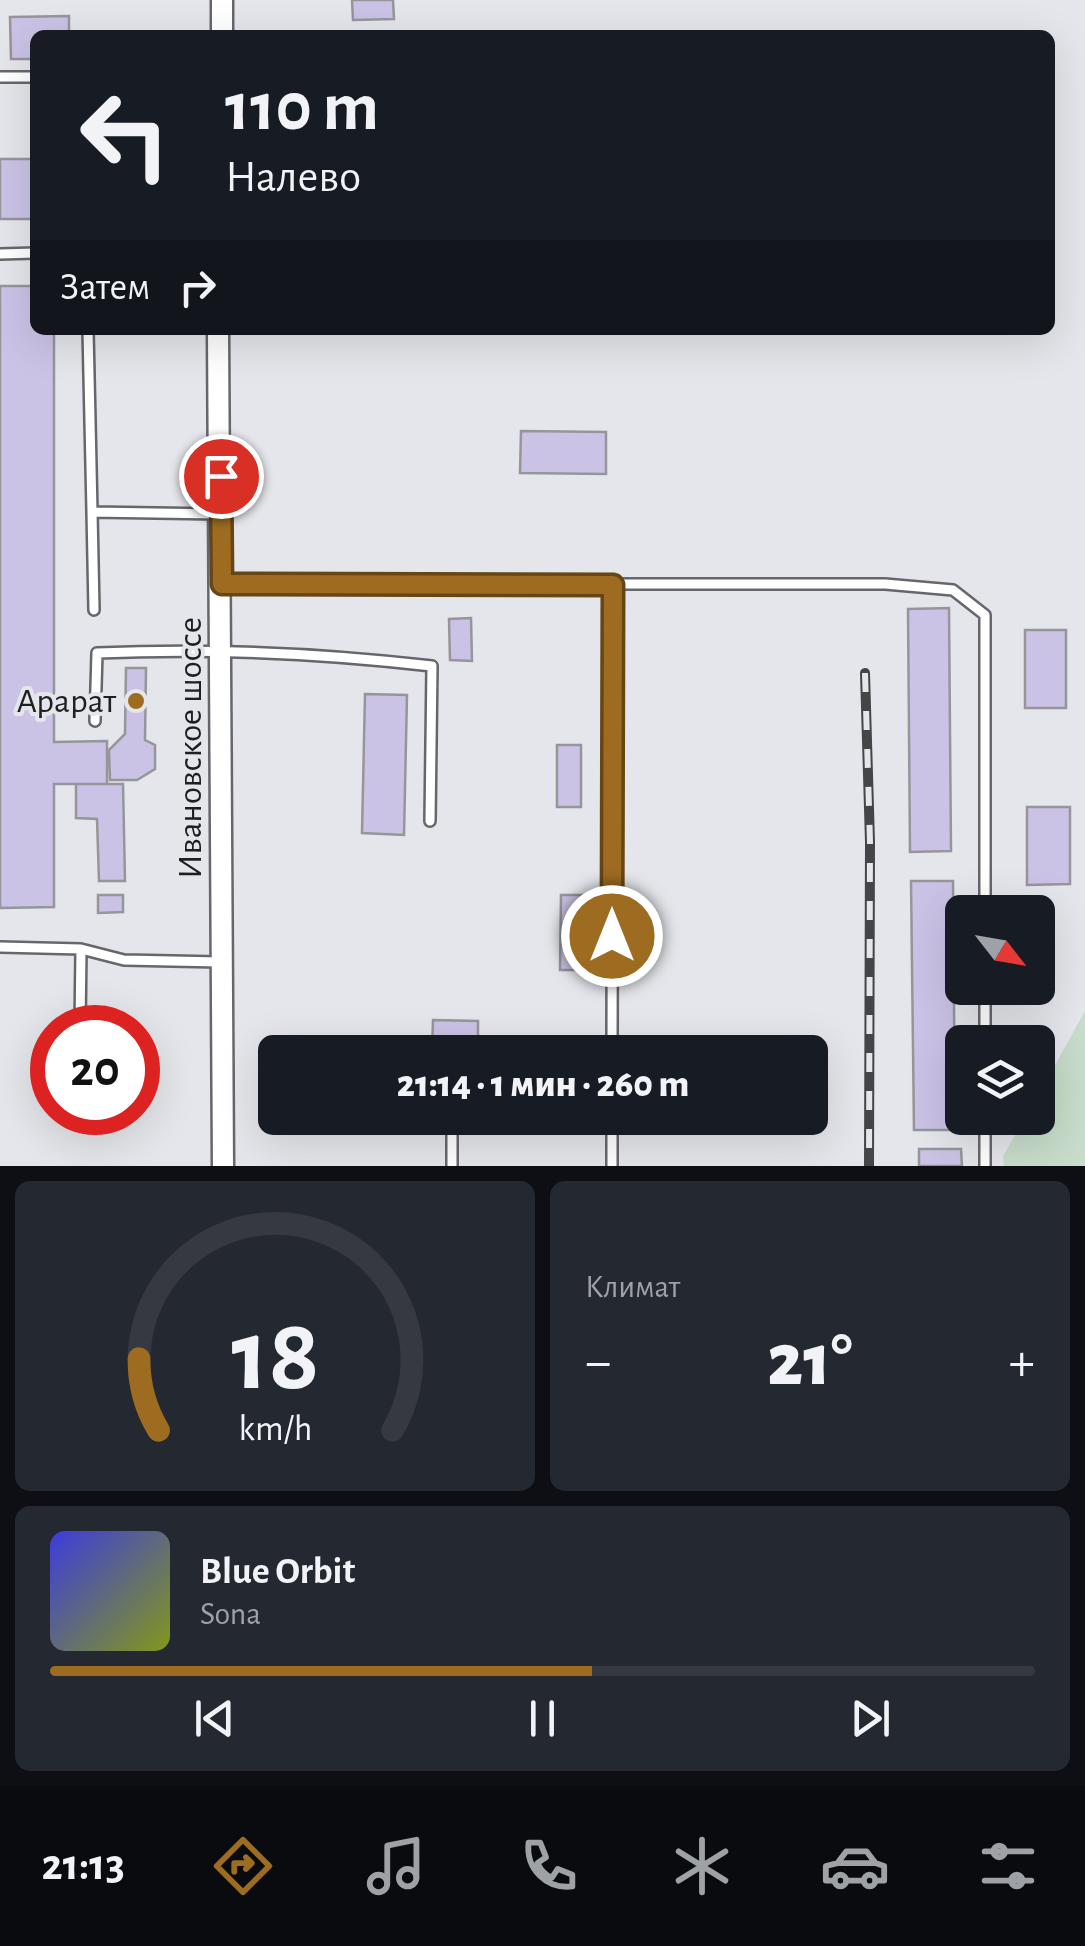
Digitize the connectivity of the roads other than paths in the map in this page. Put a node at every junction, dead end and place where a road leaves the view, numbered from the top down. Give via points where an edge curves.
1 (222, 0) edge
2 (222, 30) edge
3 (30, 77) edge
4 (0, 78) edge
5 (30, 253) edge
6 (0, 254) edge
7 (88, 335) edge
8 (218, 335) edge
9 (92, 512) junction
10 (221, 514) junction
11 (222, 584) junction
12 (613, 585) junction
13 (94, 610) dead end
14 (222, 648) junction
15 (96, 721) dead end
16 (430, 821) dead end
17 (985, 895) edge
18 (0, 948) edge
19 (81, 949) junction
20 (223, 962) junction
21 (80, 1005) edge
22 (612, 1035) edge
23 (452, 1135) edge
24 (612, 1135) edge
25 (985, 1135) edge
26 (223, 1166) edge
27 (452, 1166) edge
28 (612, 1166) edge
29 (985, 1166) edge

1 - 2 street
3 - 4 lane
5 - 6 lane
7 - 9 lane
8 - 10 street, Ивановское шоссе
9 - 10 lane
9 - 13 lane
10 - 11 street, Ивановское шоссе
11 - 12 lane
11 - 14 street, Ивановское шоссе
12 - 17 lane via 885,584 953,590 985,615
12 - 22 lane
14 - 15 lane via 97,653
14 - 16 lane via 432,666
14 - 20 street, Ивановское шоссе
18 - 19 lane
19 - 20 lane via 124,960
19 - 21 lane
20 - 26 street, Ивановское шоссе
23 - 27 lane
24 - 28 lane
25 - 29 lane

